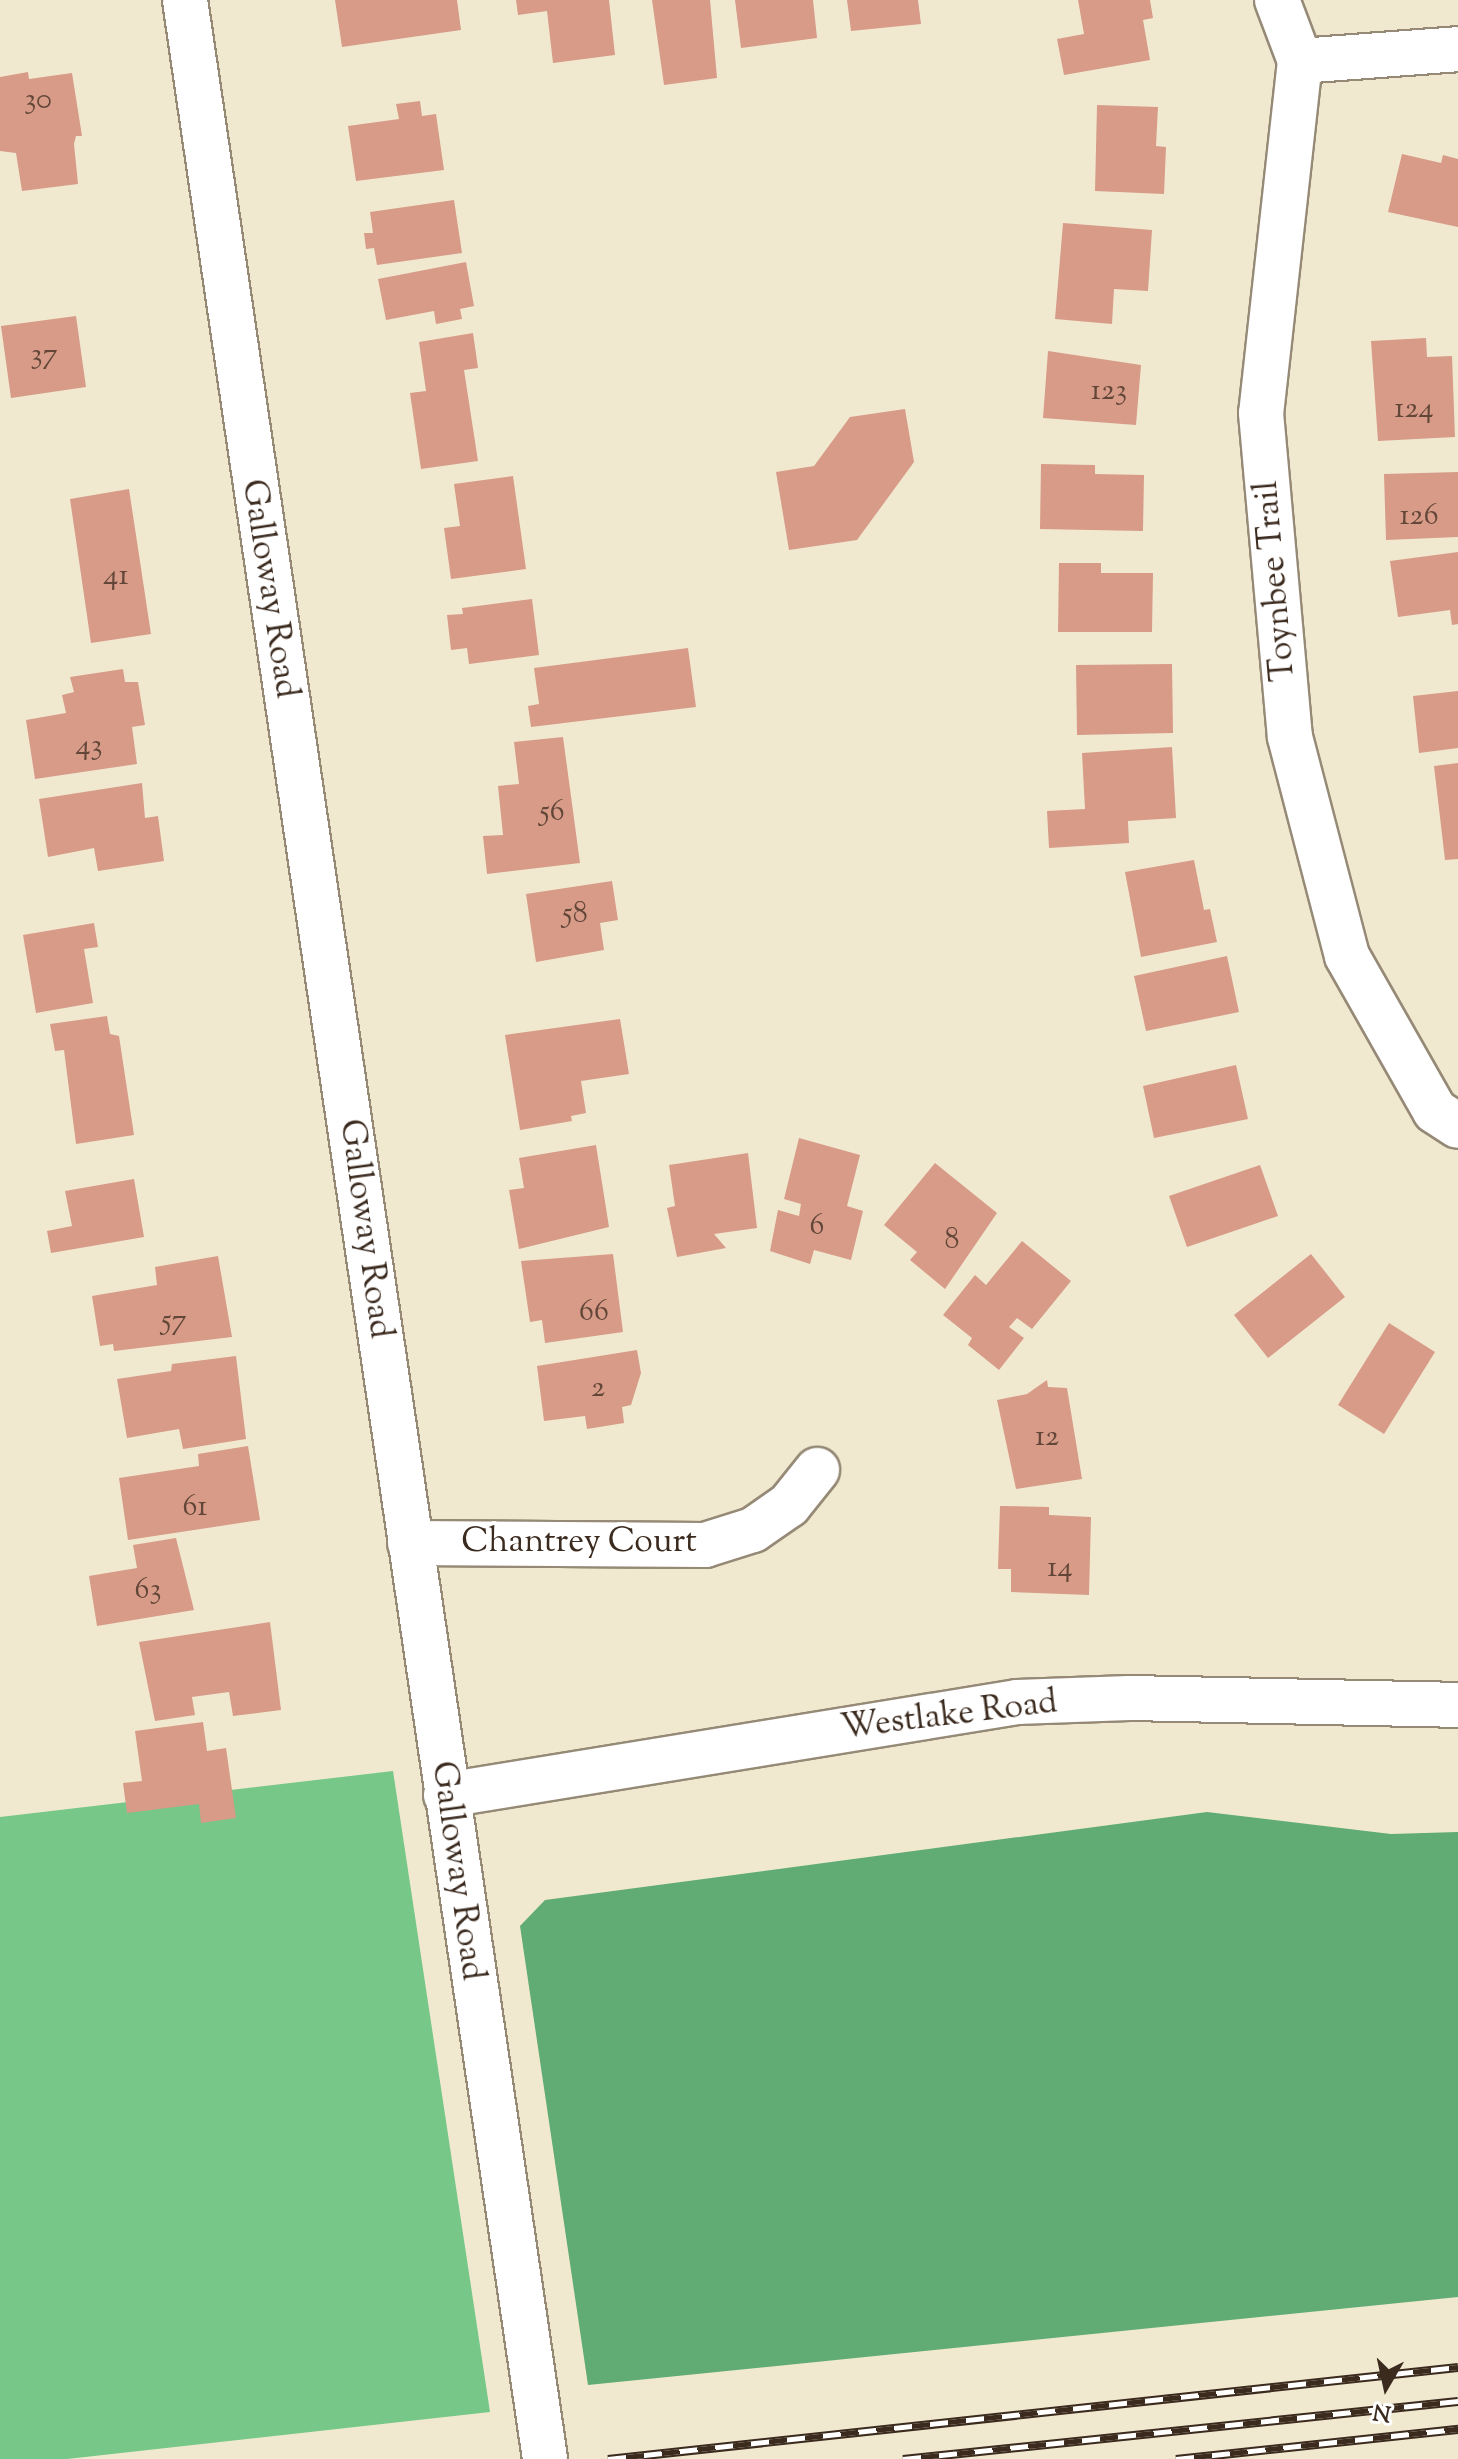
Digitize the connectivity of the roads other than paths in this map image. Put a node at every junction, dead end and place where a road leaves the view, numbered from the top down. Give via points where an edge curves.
1 (185, 0) edge
2 (1277, 0) edge
3 (1458, 49) edge
4 (1300, 61) junction
5 (1458, 1126) edge
6 (817, 1470) dead end
7 (410, 1543) junction
8 (1458, 1705) edge
9 (446, 1795) junction
10 (545, 2459) edge

1 - 7 street, Galloway Road
2 - 4 street, Toynbee Trail
3 - 4 street
4 - 5 street, Toynbee Trail via 1261,413 1290,737 1347,956 1435,1111
6 - 7 street, Chantrey Court via 789,1505 753,1530 705,1545
7 - 9 street, Galloway Road
8 - 9 street, Westlake Road via 1129,1698 1017,1702
9 - 10 street, Galloway Road

